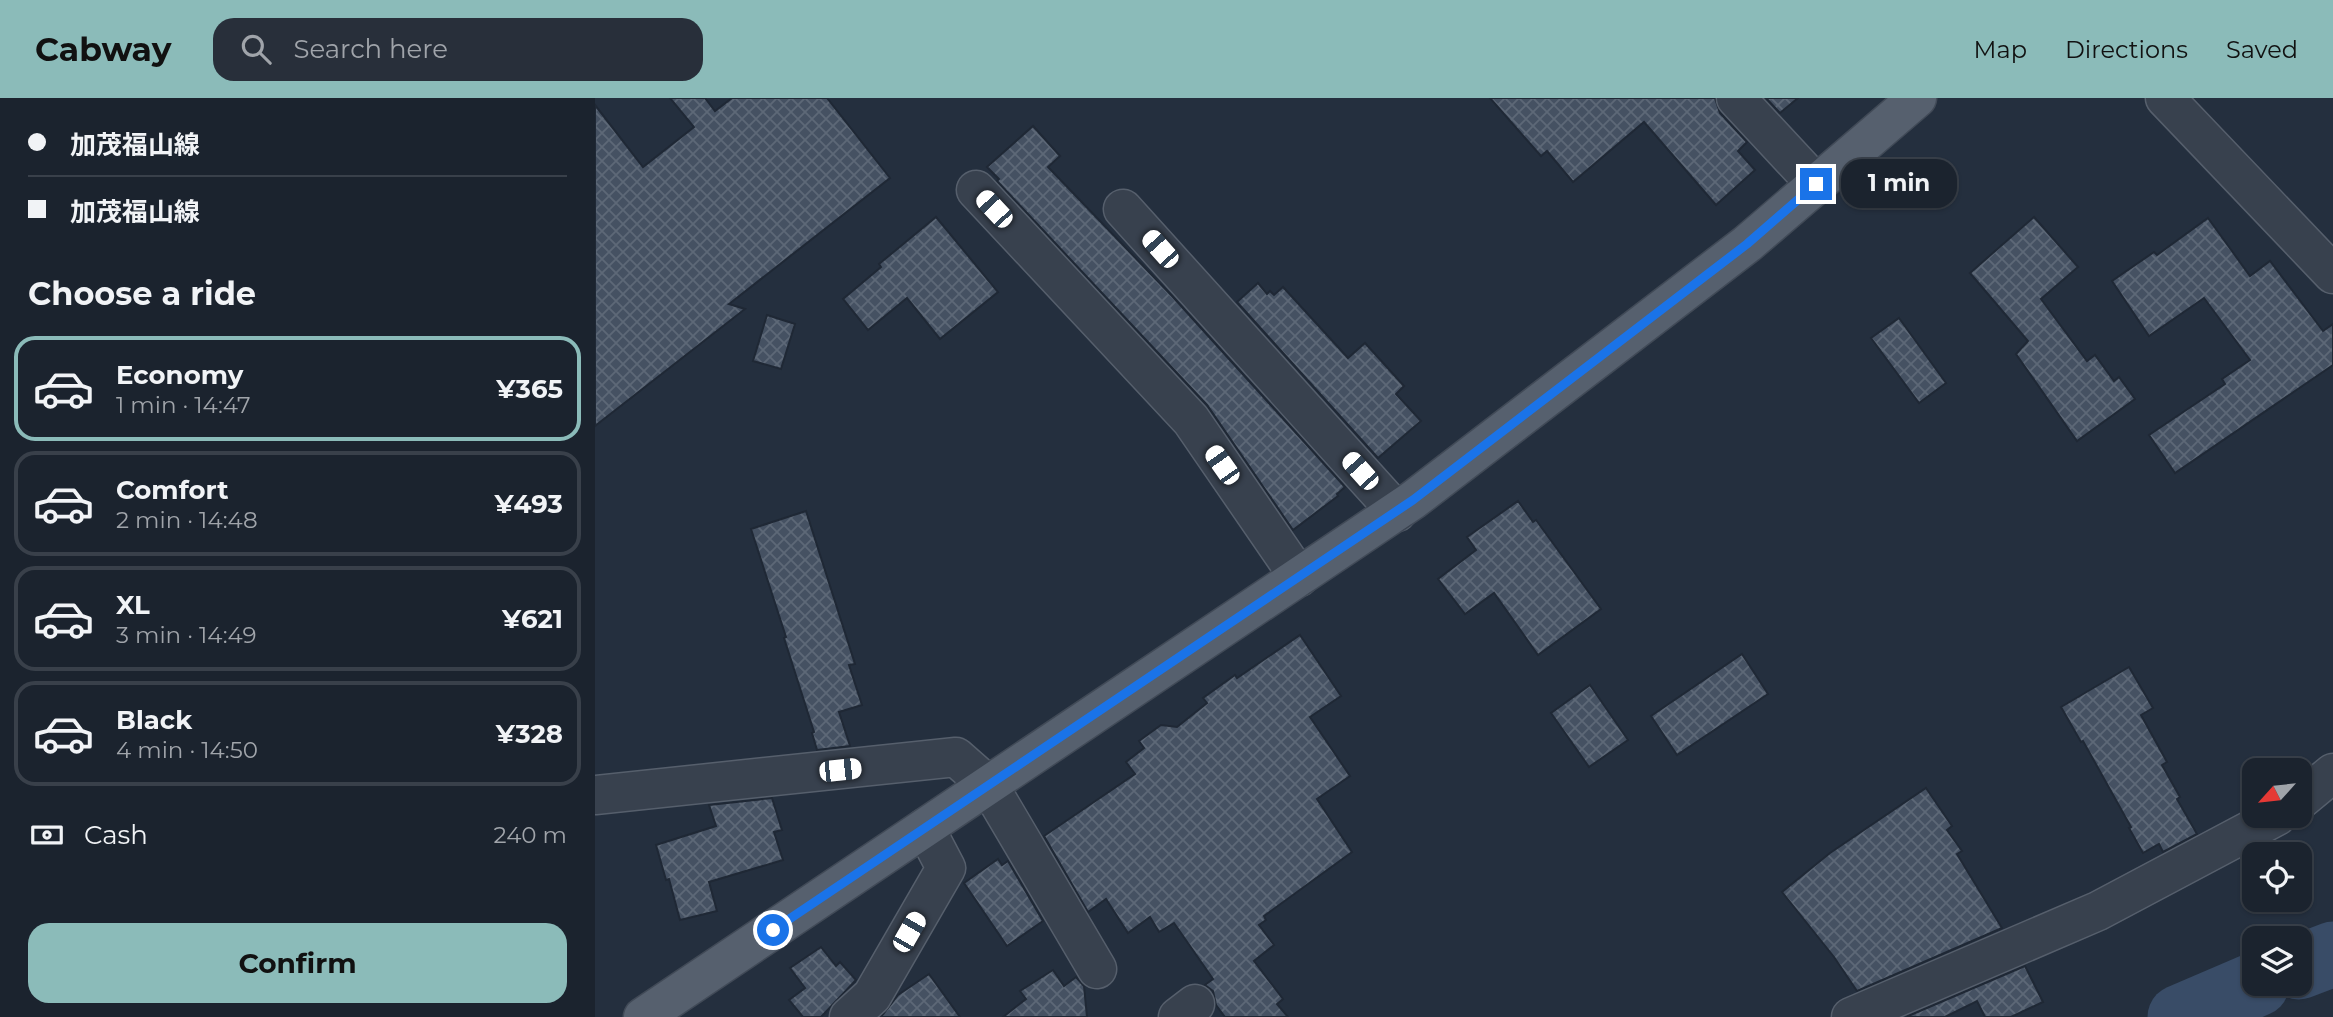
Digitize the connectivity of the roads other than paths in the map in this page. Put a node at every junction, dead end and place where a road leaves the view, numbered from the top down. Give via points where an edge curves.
1 (1736, 98) edge
2 (1917, 98) edge
3 (2165, 98) edge
4 (1816, 184) junction
5 (976, 190) dead end
6 (1123, 209) dead end
7 (2333, 274) edge
8 (1397, 512) junction
9 (1299, 577) junction
10 (2333, 774) edge
11 (989, 786) junction
12 (2312, 791) edge
13 (595, 795) edge
14 (925, 828) junction
15 (2254, 828) edge
16 (1097, 970) dead end
17 (869, 1010) edge
18 (643, 1017) edge
19 (1851, 1017) edge

1 - 4 street
2 - 4 main road
3 - 7 street
4 - 8 main road via 1736,252
5 - 9 street via 1191,420
6 - 8 street
8 - 9 main road
9 - 11 main road
10 - 12 street
11 - 13 street via 957,757
11 - 14 main road
11 - 16 street
14 - 17 street via 946,868
14 - 18 main road
15 - 19 street via 2098,911

